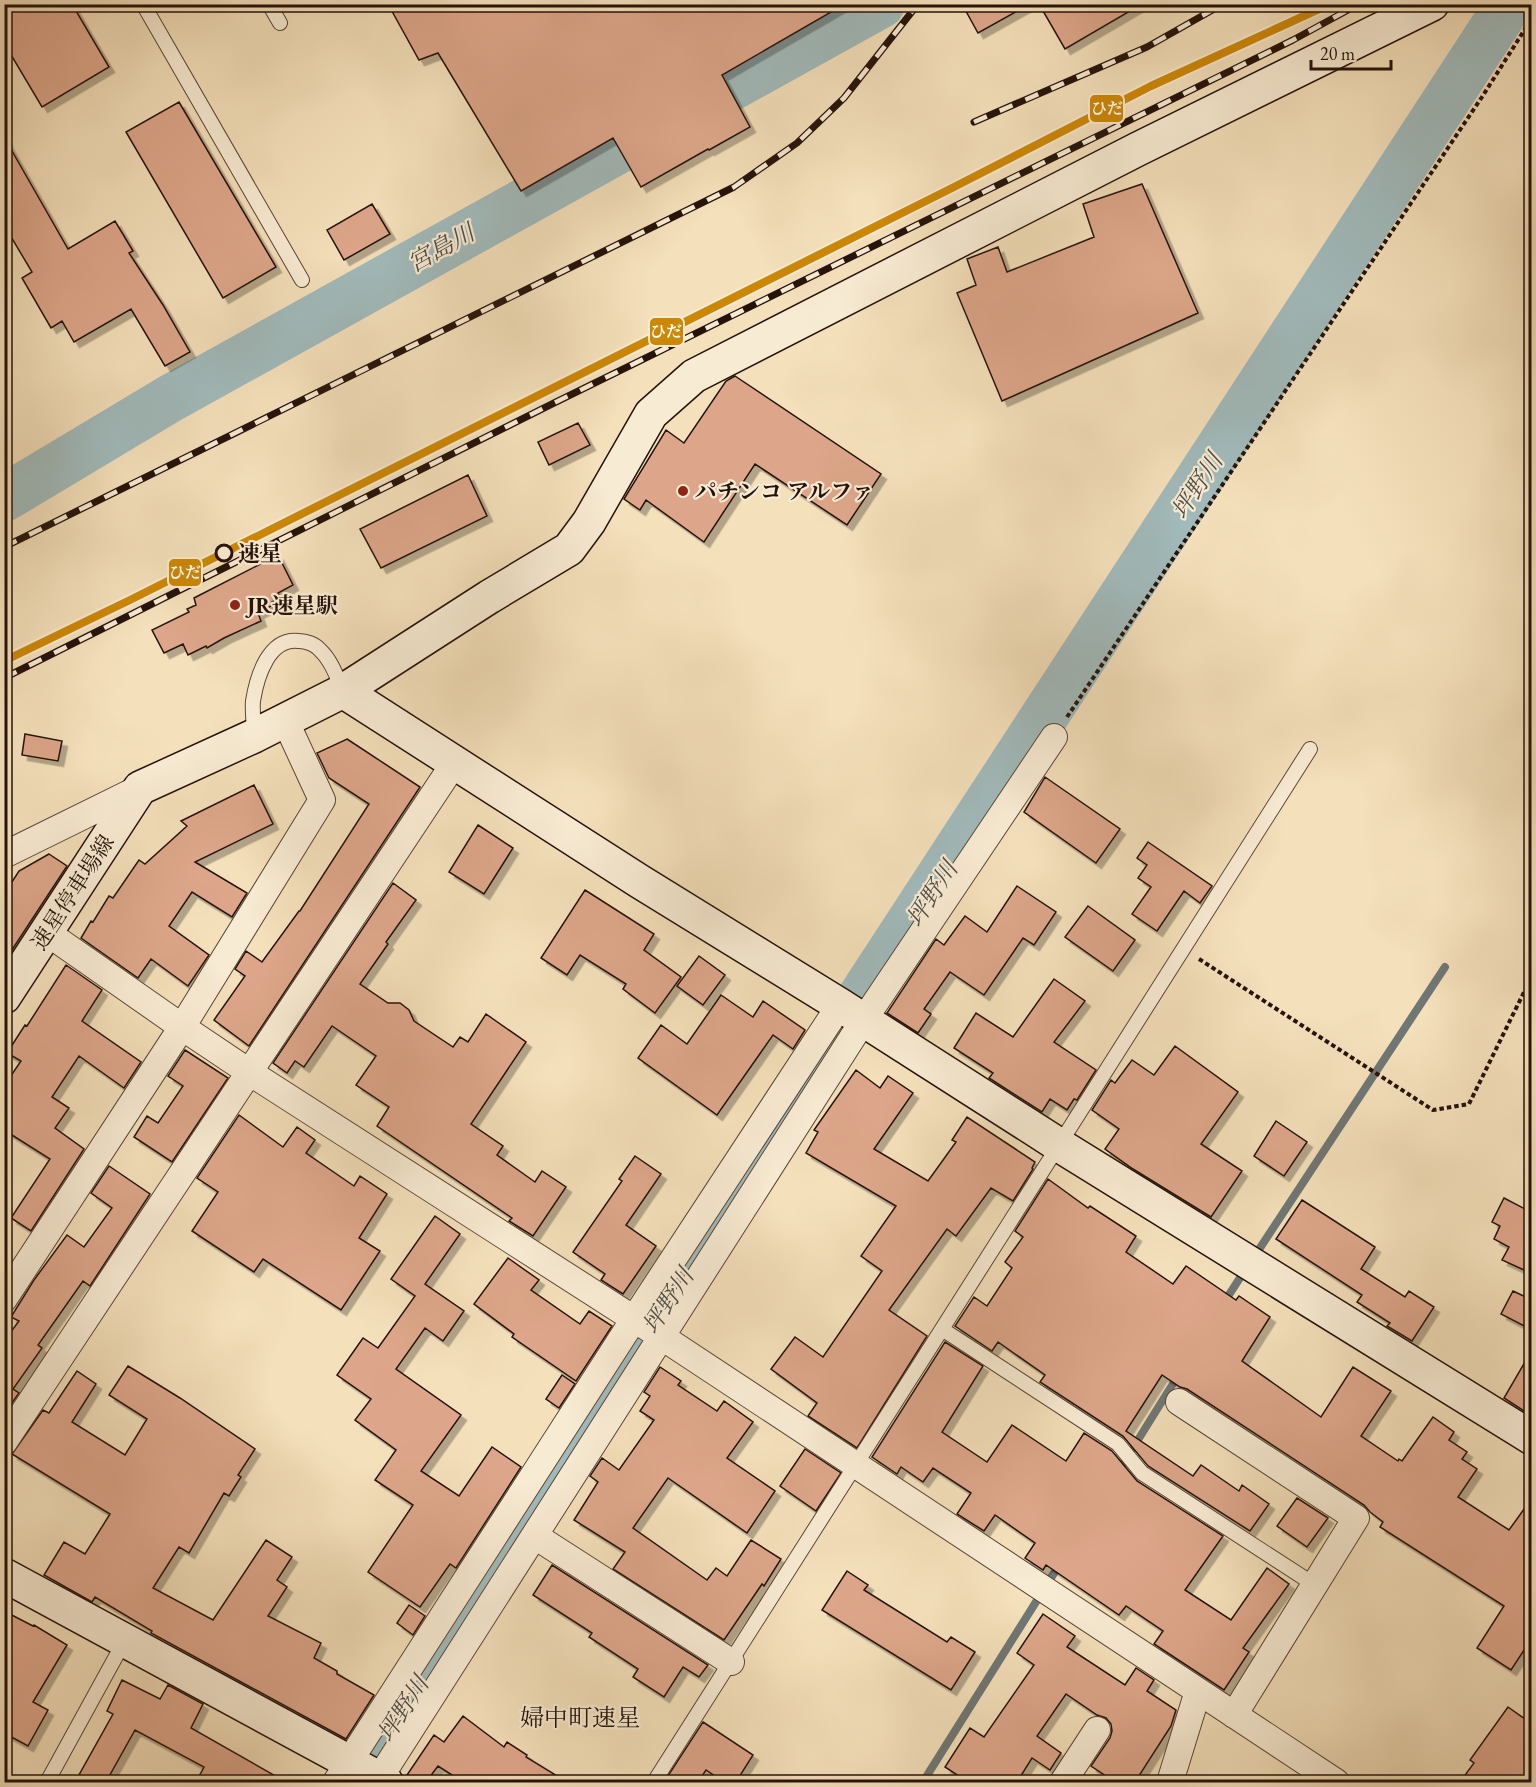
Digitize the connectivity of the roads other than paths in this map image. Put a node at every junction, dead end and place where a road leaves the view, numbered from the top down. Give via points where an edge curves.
1 (143, 4) edge
2 (269, 4) edge
3 (1432, 4) edge
4 (280, 23) dead end
5 (302, 280) dead end
6 (343, 691) junction
7 (285, 720) junction
8 (254, 736) junction
9 (1054, 737) road end
10 (1310, 749) dead end
11 (455, 762) junction
12 (140, 788) junction
13 (4, 855) edge
14 (46, 932) junction
15 (4, 997) edge
16 (851, 1013) junction
17 (182, 1027) junction
18 (249, 1072) junction
19 (1059, 1145) junction
20 (4, 1299) edge
21 (634, 1319) junction
22 (942, 1329) junction
23 (662, 1337) junction
24 (1179, 1402) dead end
25 (1532, 1438) edge
26 (4, 1443) edge
27 (857, 1466) junction
28 (535, 1536) junction
29 (4, 1575) edge
30 (1315, 1585) junction
31 (124, 1640) junction
32 (731, 1662) junction
33 (1198, 1691) junction
34 (1234, 1715) junction
35 (1097, 1730) dead end
36 (343, 1773) edge
37 (381, 1781) edge
38 (47, 1782) edge
39 (654, 1782) edge
40 (1063, 1782) edge
41 (1170, 1782) edge
42 (1336, 1782) edge

1 - 5 lane
2 - 4 lane
3 - 6 street via 694,376 651,414 589,522 569,549
6 - 7 street
6 - 8 lane via 320,649 307,641 291,640 278,645 269,654 255,693
6 - 11 street
7 - 8 street
7 - 17 street via 322,801
8 - 12 street
9 - 16 street
10 - 19 lane
11 - 16 street
11 - 18 street
12 - 13 street
12 - 14 street, 速星停車場線
14 - 15 street, 速星停車場線
14 - 17 street
16 - 19 street
16 - 21 street
16 - 23 street
17 - 18 street
17 - 20 street
18 - 21 street
18 - 26 street
19 - 22 lane
19 - 25 street
21 - 23 street
21 - 36 street
22 - 27 lane
22 - 30 lane via 1118,1444 1142,1473
23 - 27 street
23 - 28 street
24 - 30 street via 1356,1518
27 - 32 lane
27 - 33 street
28 - 32 street
28 - 37 street
29 - 31 street
30 - 34 street
31 - 36 street
31 - 38 lane
32 - 39 lane
33 - 34 street
33 - 41 street
34 - 42 street
35 - 40 street
36 - 37 street

